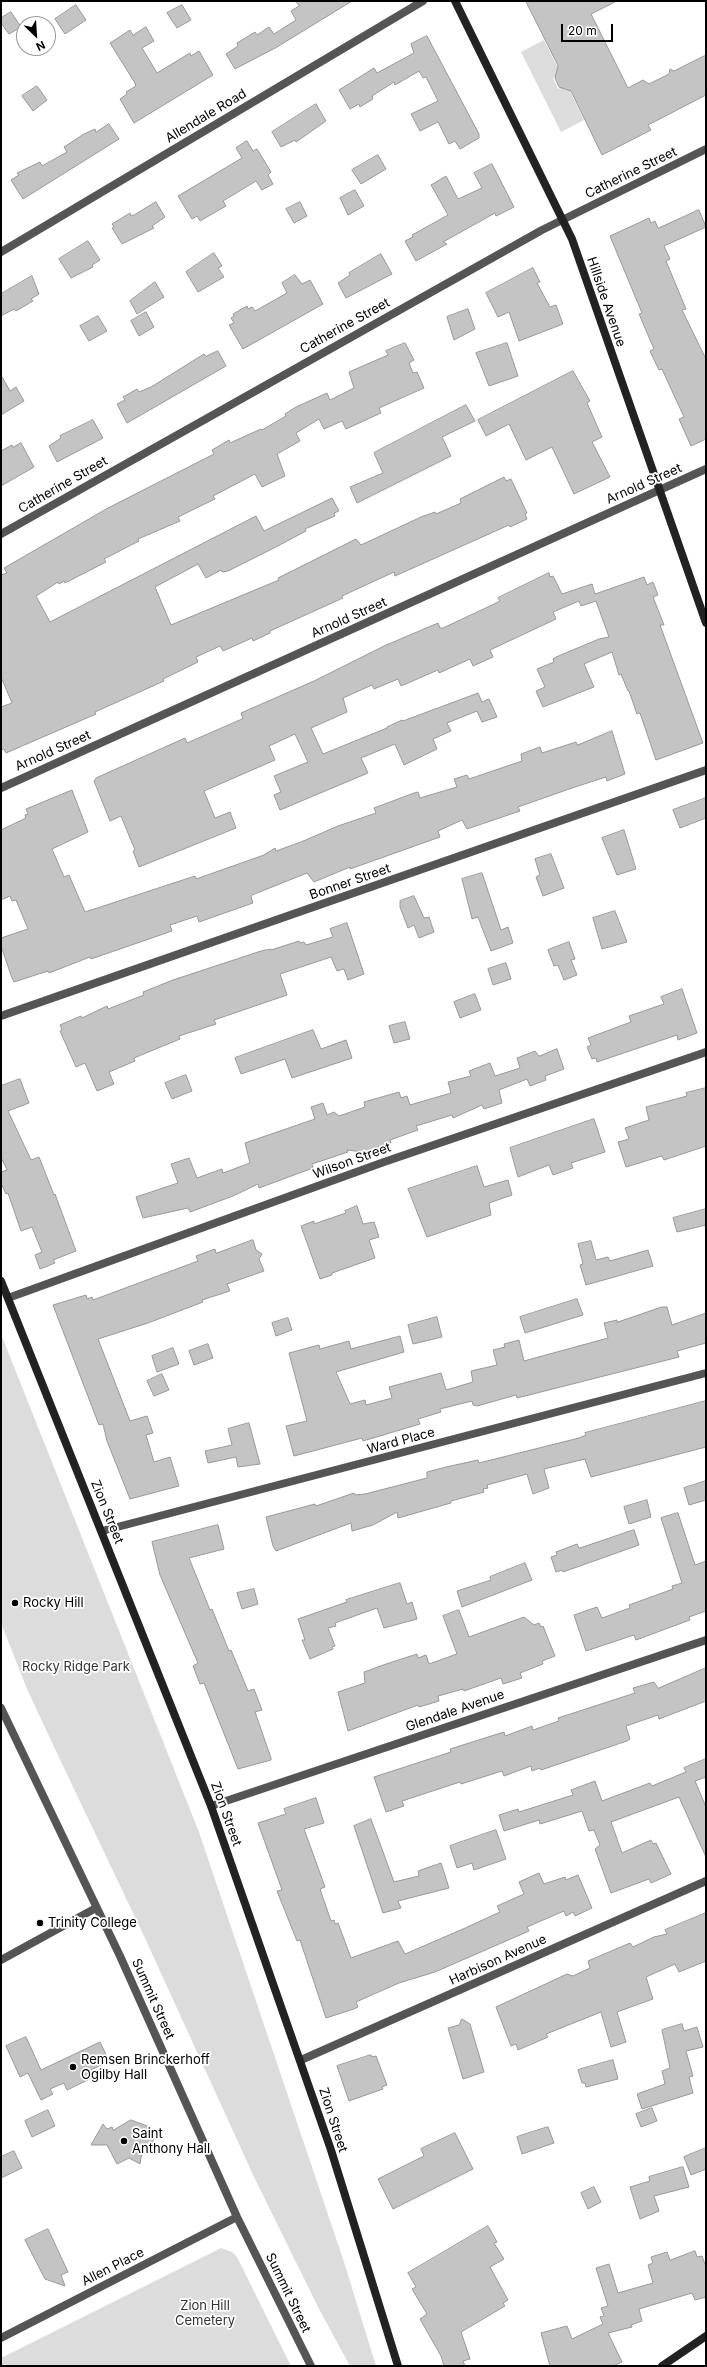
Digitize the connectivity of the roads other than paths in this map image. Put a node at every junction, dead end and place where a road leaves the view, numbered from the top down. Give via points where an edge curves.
1 (423, 1) edge
2 (455, 1) edge
3 (706, 149) edge
4 (563, 220) junction
5 (1, 252) edge
6 (706, 469) edge
7 (660, 490) junction
8 (1, 534) edge
9 (706, 623) edge
10 (706, 770) edge
11 (1, 788) edge
12 (1, 1016) edge
13 (706, 1052) edge
14 (1, 1281) edge
15 (8, 1298) junction
16 (706, 1373) edge
17 (102, 1531) junction
18 (706, 1640) edge
19 (1, 1708) edge
20 (211, 1806) junction
21 (706, 1882) edge
22 (96, 1908) junction
23 (1, 1960) edge
24 (301, 2060) junction
25 (237, 2217) junction
26 (706, 2336) edge
27 (1, 2338) edge
28 (311, 2366) edge
29 (398, 2366) edge
30 (662, 2366) edge

1 - 5 street, Allendale Road
2 - 4 main road, Hillside Avenue
3 - 4 street, Catherine Street
4 - 7 main road, Hillside Avenue
4 - 8 street, Catherine Street
6 - 7 street, Arnold Street
7 - 9 main road, Hillside Avenue
7 - 11 street, Arnold Street
10 - 12 street, Bonner Street
13 - 15 street, Wilson Street via 384,1162
14 - 15 main road, Zion Street
15 - 17 main road, Zion Street
16 - 17 street, Ward Place
17 - 20 main road, Zion Street
18 - 20 street, Glendale Avenue
19 - 22 street, Summit Street
20 - 24 main road, Zion Street
21 - 24 street, Harbison Avenue
22 - 23 street
22 - 25 street, Summit Street via 155,2031
24 - 29 main road, Zion Street
25 - 27 street, Allen Place
25 - 28 street, Summit Street
26 - 30 main road

